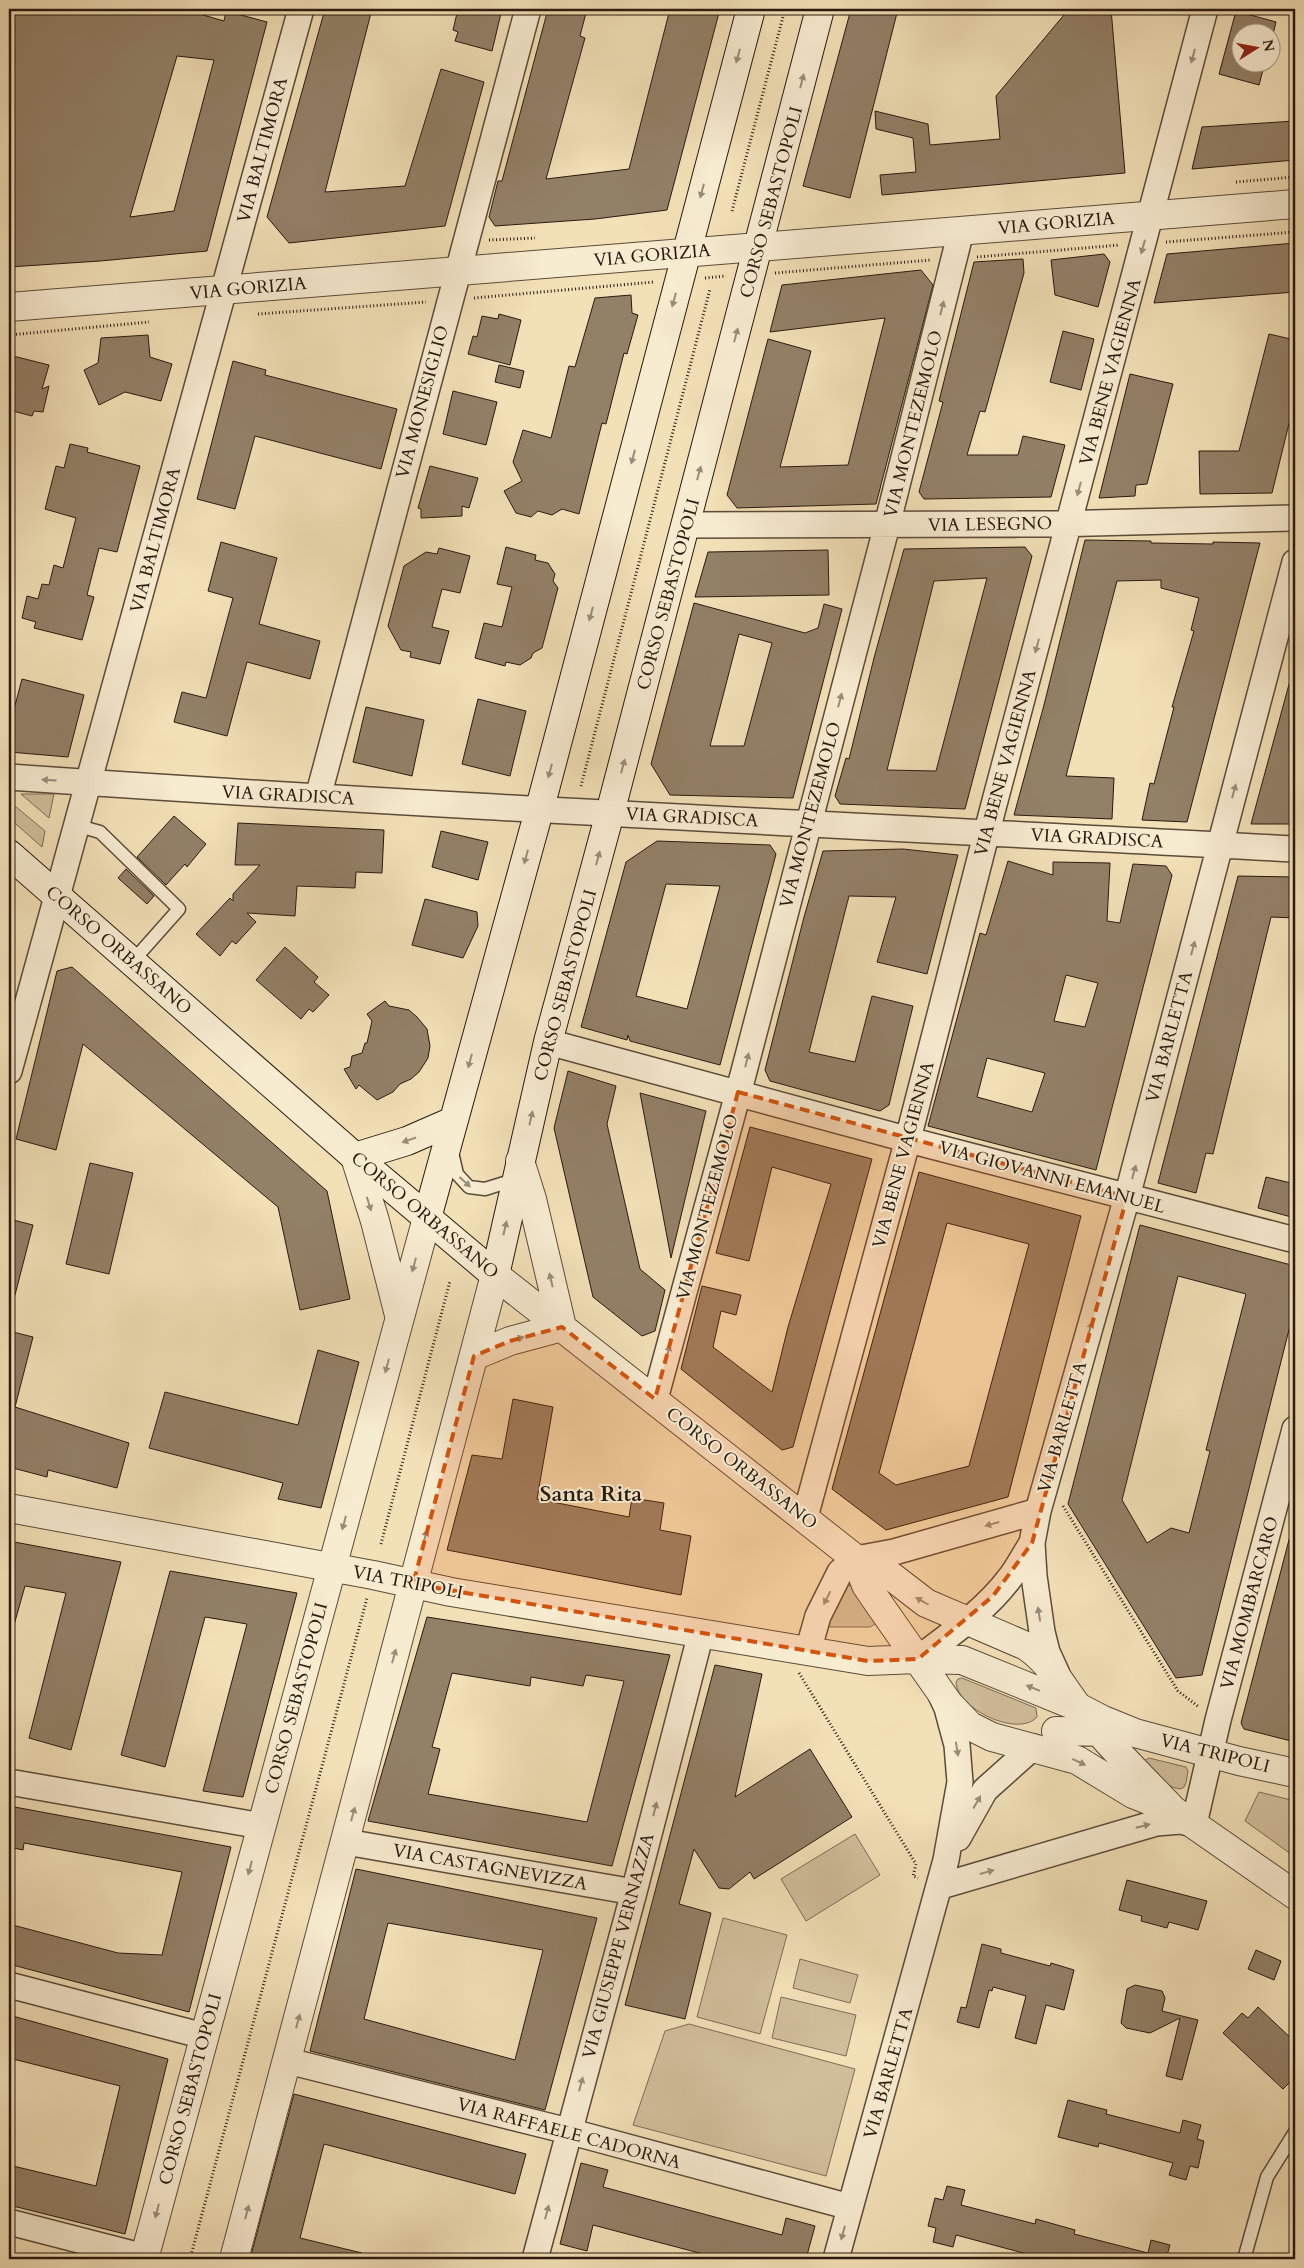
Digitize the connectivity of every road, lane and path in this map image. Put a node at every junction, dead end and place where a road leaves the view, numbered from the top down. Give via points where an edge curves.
1 (300, 9) edge
2 (528, 9) edge
3 (751, 9) edge
4 (785, 9) edge
5 (820, 9) edge
6 (1205, 9) edge
7 (1295, 204) edge
8 (732, 211) dead end
9 (1152, 215) junction
10 (961, 230) junction
11 (1295, 232) edge
12 (1144, 244) junction
13 (759, 247) junction
14 (686, 253) junction
15 (954, 258) junction
16 (457, 271) junction
17 (752, 274) junction
18 (679, 280) junction
19 (710, 289) dead end
20 (224, 290) junction
21 (449, 304) junction
22 (9, 307) edge
23 (255, 314) dead end
24 (157, 322) dead end
25 (9, 334) edge
26 (1295, 518) edge
27 (1069, 523) junction
28 (686, 525) junction
29 (887, 525) junction
30 (1295, 562) edge
31 (9, 777) edge
32 (90, 782) junction
33 (580, 786) dead end
34 (318, 796) junction
35 (539, 810) junction
36 (610, 813) junction
37 (75, 824) junction
38 (807, 824) junction
39 (987, 832) junction
40 (1220, 845) junction
41 (1295, 849) edge
42 (9, 854) edge
43 (56, 896) junction
44 (132, 962) junction
45 (548, 1042) junction
46 (9, 1071) edge
47 (738, 1092) junction
48 (451, 1129) junction
49 (908, 1140) junction
50 (355, 1157) junction
51 (519, 1170) junction
52 (1127, 1197) junction
53 (427, 1218) junction
54 (1295, 1240) edge
55 (495, 1275) junction
56 (450, 1282) dead end
57 (399, 1319) junction
58 (562, 1327) junction
59 (474, 1356) junction
60 (655, 1399) junction
61 (1295, 1429) edge
62 (1040, 1506) junction
63 (9, 1508) edge
64 (804, 1517) junction
65 (1032, 1543) junction
66 (381, 1544) dead end
67 (856, 1559) junction
68 (332, 1568) junction
69 (413, 1584) junction
70 (368, 1595) dead end
71 (966, 1621) junction
72 (701, 1633) junction
73 (800, 1650) junction
74 (918, 1659) junction
75 (1058, 1677) junction
76 (937, 1686) junction
77 (1078, 1707) junction
78 (1218, 1720) junction
79 (1056, 1731) junction
80 (1101, 1732) junction
81 (1135, 1733) junction
82 (1033, 1747) junction
83 (1210, 1753) junction
84 (1295, 1773) edge
85 (9, 1782) edge
86 (1184, 1817) junction
87 (262, 1826) junction
88 (346, 1842) junction
89 (946, 1860) junction
90 (941, 1886) junction
91 (634, 1892) junction
92 (1295, 1895) edge
93 (9, 1985) edge
94 (204, 2036) junction
95 (288, 2061) junction
96 (568, 2131) junction
97 (1295, 2132) edge
98 (850, 2208) junction
99 (9, 2222) edge
100 (144, 2258) edge
101 (190, 2259) edge
102 (234, 2259) edge
103 (535, 2259) edge
104 (836, 2259) edge
105 (1244, 2259) edge

1 - 20 street, VIA BALTIMORA
2 - 16 street, VIA MONESIGLIO
3 -> 14 street, CORSO SEBASTOPOLI
4 - 8 path
13 -> 5 street, CORSO SEBASTOPOLI
6 -> 9 street, VIA BENE VAGIENNA
7 - 9 street, VIA GORIZIA
9 - 10 street, VIA GORIZIA
9 - 12 street, VIA BENE VAGIENNA
10 - 13 street, VIA GORIZIA
10 - 15 street, VIA MONTEZEMOLO
11 - 12 path
12 - 15 path
12 -> 27 street, VIA BENE VAGIENNA
13 - 14 street, VIA GORIZIA
13 - 17 street, CORSO SEBASTOPOLI
14 - 16 street, VIA GORIZIA
14 - 18 street, CORSO SEBASTOPOLI
15 - 17 path
29 -> 15 street, VIA MONTEZEMOLO
16 - 20 street, VIA GORIZIA
16 - 21 street, VIA MONESIGLIO
17 - 18 path
28 -> 17 street, CORSO SEBASTOPOLI
18 - 21 path via 474,298
18 -> 35 street, CORSO SEBASTOPOLI
19 - 33 path
20 - 22 street, VIA GORIZIA
20 - 32 street, VIA BALTIMORA
21 - 23 path via 427,302
21 - 34 street, VIA MONESIGLIO
24 - 25 path
26 - 27 street, VIA LESEGNO
27 - 29 street, VIA LESEGNO
27 -> 39 street, VIA BENE VAGIENNA
28 - 29 street, VIA LESEGNO
36 -> 28 street, CORSO SEBASTOPOLI
38 -> 29 street, VIA MONTEZEMOLO
40 -> 30 street, VIA BARLETTA
32 -> 31 street
32 - 34 street, VIA GRADISCA
32 - 37 street, VIA BALTIMORA
34 - 35 street, VIA GRADISCA
35 - 36 street, VIA GRADISCA
35 -> 48 street, CORSO SEBASTOPOLI
36 - 38 street, VIA GRADISCA
45 -> 36 street, CORSO SEBASTOPOLI
37 - 43 street, VIA BALTIMORA
37 - 44 lane via 100,832 179,909
38 - 39 street, VIA GRADISCA
47 -> 38 street, VIA MONTEZEMOLO
39 - 40 street, VIA GRADISCA
39 - 49 street, VIA BENE VAGIENNA
40 - 41 street, VIA GRADISCA
52 -> 40 street, VIA BARLETTA
42 - 43 street, CORSO ORBASSANO
43 - 44 street, CORSO ORBASSANO
43 - 46 street, VIA BALTIMORA
44 - 50 street, CORSO ORBASSANO
45 - 47 street, VIA GIOVANNI EMANUEL
51 -> 45 street, CORSO SEBASTOPOLI
47 - 49 street, VIA GIOVANNI EMANUEL
60 -> 47 street, VIA MONTEZEMOLO
48 -> 50 street
48 -> 51 lane, CORSO SEBASTOPOLI via 457,1174 469,1187 486,1189
48 - 53 street, CORSO SEBASTOPOLI
49 - 52 street, VIA GIOVANNI EMANUEL
49 - 64 street, VIA BENE VAGIENNA
50 - 53 street, CORSO ORBASSANO
50 -> 57 street
55 -> 51 street, CORSO SEBASTOPOLI
58 -> 51 street via 532,1200
52 - 54 street, VIA GIOVANNI EMANUEL
62 -> 52 street, VIA BARLETTA
53 - 55 street, CORSO ORBASSANO
53 -> 57 street, CORSO SEBASTOPOLI
55 - 58 street, CORSO ORBASSANO
55 - 59 street, CORSO SEBASTOPOLI
56 - 66 path
57 -> 68 street, CORSO SEBASTOPOLI
59 -> 58 street via 510,1341
58 - 60 street, CORSO ORBASSANO
69 -> 59 street, CORSO SEBASTOPOLI
60 - 64 street, CORSO ORBASSANO
61 - 78 street, VIA MOMBARCARO
62 - 65 street, VIA BARLETTA
62 -> 67 street via 894,1552
62 - 78 path via 1061,1504 1178,1691
63 - 68 street, VIA TRIPOLI
64 - 67 street, CORSO ORBASSANO
65 - 71 street via 1009,1580
75 -> 65 street via 1042,1632
71 -> 67 street, CORSO ORBASSANO via 926,1603 891,1576
67 -> 73 street via 840,1572
67 - 74 street via 866,1585
68 - 69 street, VIA TRIPOLI
68 - 87 street, CORSO SEBASTOPOLI
69 - 72 street, VIA TRIPOLI
88 -> 69 street, CORSO SEBASTOPOLI
70 - 101 path
71 - 74 street
71 - 75 street, CORSO ORBASSANO via 1026,1646 1037,1653
72 - 73 street, VIA TRIPOLI
91 -> 72 street, VIA GIUSEPPE VERNAZZA
73 - 74 street, VIA TRIPOLI via 868,1661
73 - 90 path via 789,1671 799,1674 916,1864 913,1876
74 - 76 street
77 -> 74 street, VIA TRIPOLI via 972,1663
75 - 77 street, CORSO ORBASSANO
76 - 82 street via 961,1718 979,1732
76 -> 89 street, VIA BARLETTA via 951,1723 959,1764 959,1791
77 - 79 street
77 - 80 street, CORSO ORBASSANO
77 - 81 street, VIA TRIPOLI
78 - 83 street, VIA MOMBARCARO
79 - 80 street
79 - 82 street
80 - 81 street
80 - 86 street, CORSO ORBASSANO
81 - 83 street, VIA TRIPOLI
82 -> 86 street via 1077,1760 1133,1794
89 -> 82 street via 984,1790
83 - 84 street, VIA TRIPOLI
83 - 86 street, VIA MOMBARCARO
85 - 87 street
90 -> 86 street
86 - 92 street
87 -> 94 street, CORSO SEBASTOPOLI
88 - 91 street, VIA CASTAGNEVIZZA
95 -> 88 street, CORSO SEBASTOPOLI
89 - 90 street, VIA BARLETTA
90 - 98 street, VIA BARLETTA
96 -> 91 street, VIA GIUSEPPE VERNAZZA
93 - 94 street
94 -> 100 street, CORSO SEBASTOPOLI
95 - 96 street, VIA RAFFAELE CADORNA
102 -> 95 street, CORSO SEBASTOPOLI
96 - 98 street, VIA RAFFAELE CADORNA
103 -> 96 street, VIA GIUSEPPE VERNAZZA
97 - 105 lane via 1267,2177
98 -> 104 street, VIA BARLETTA
99 - 100 street

